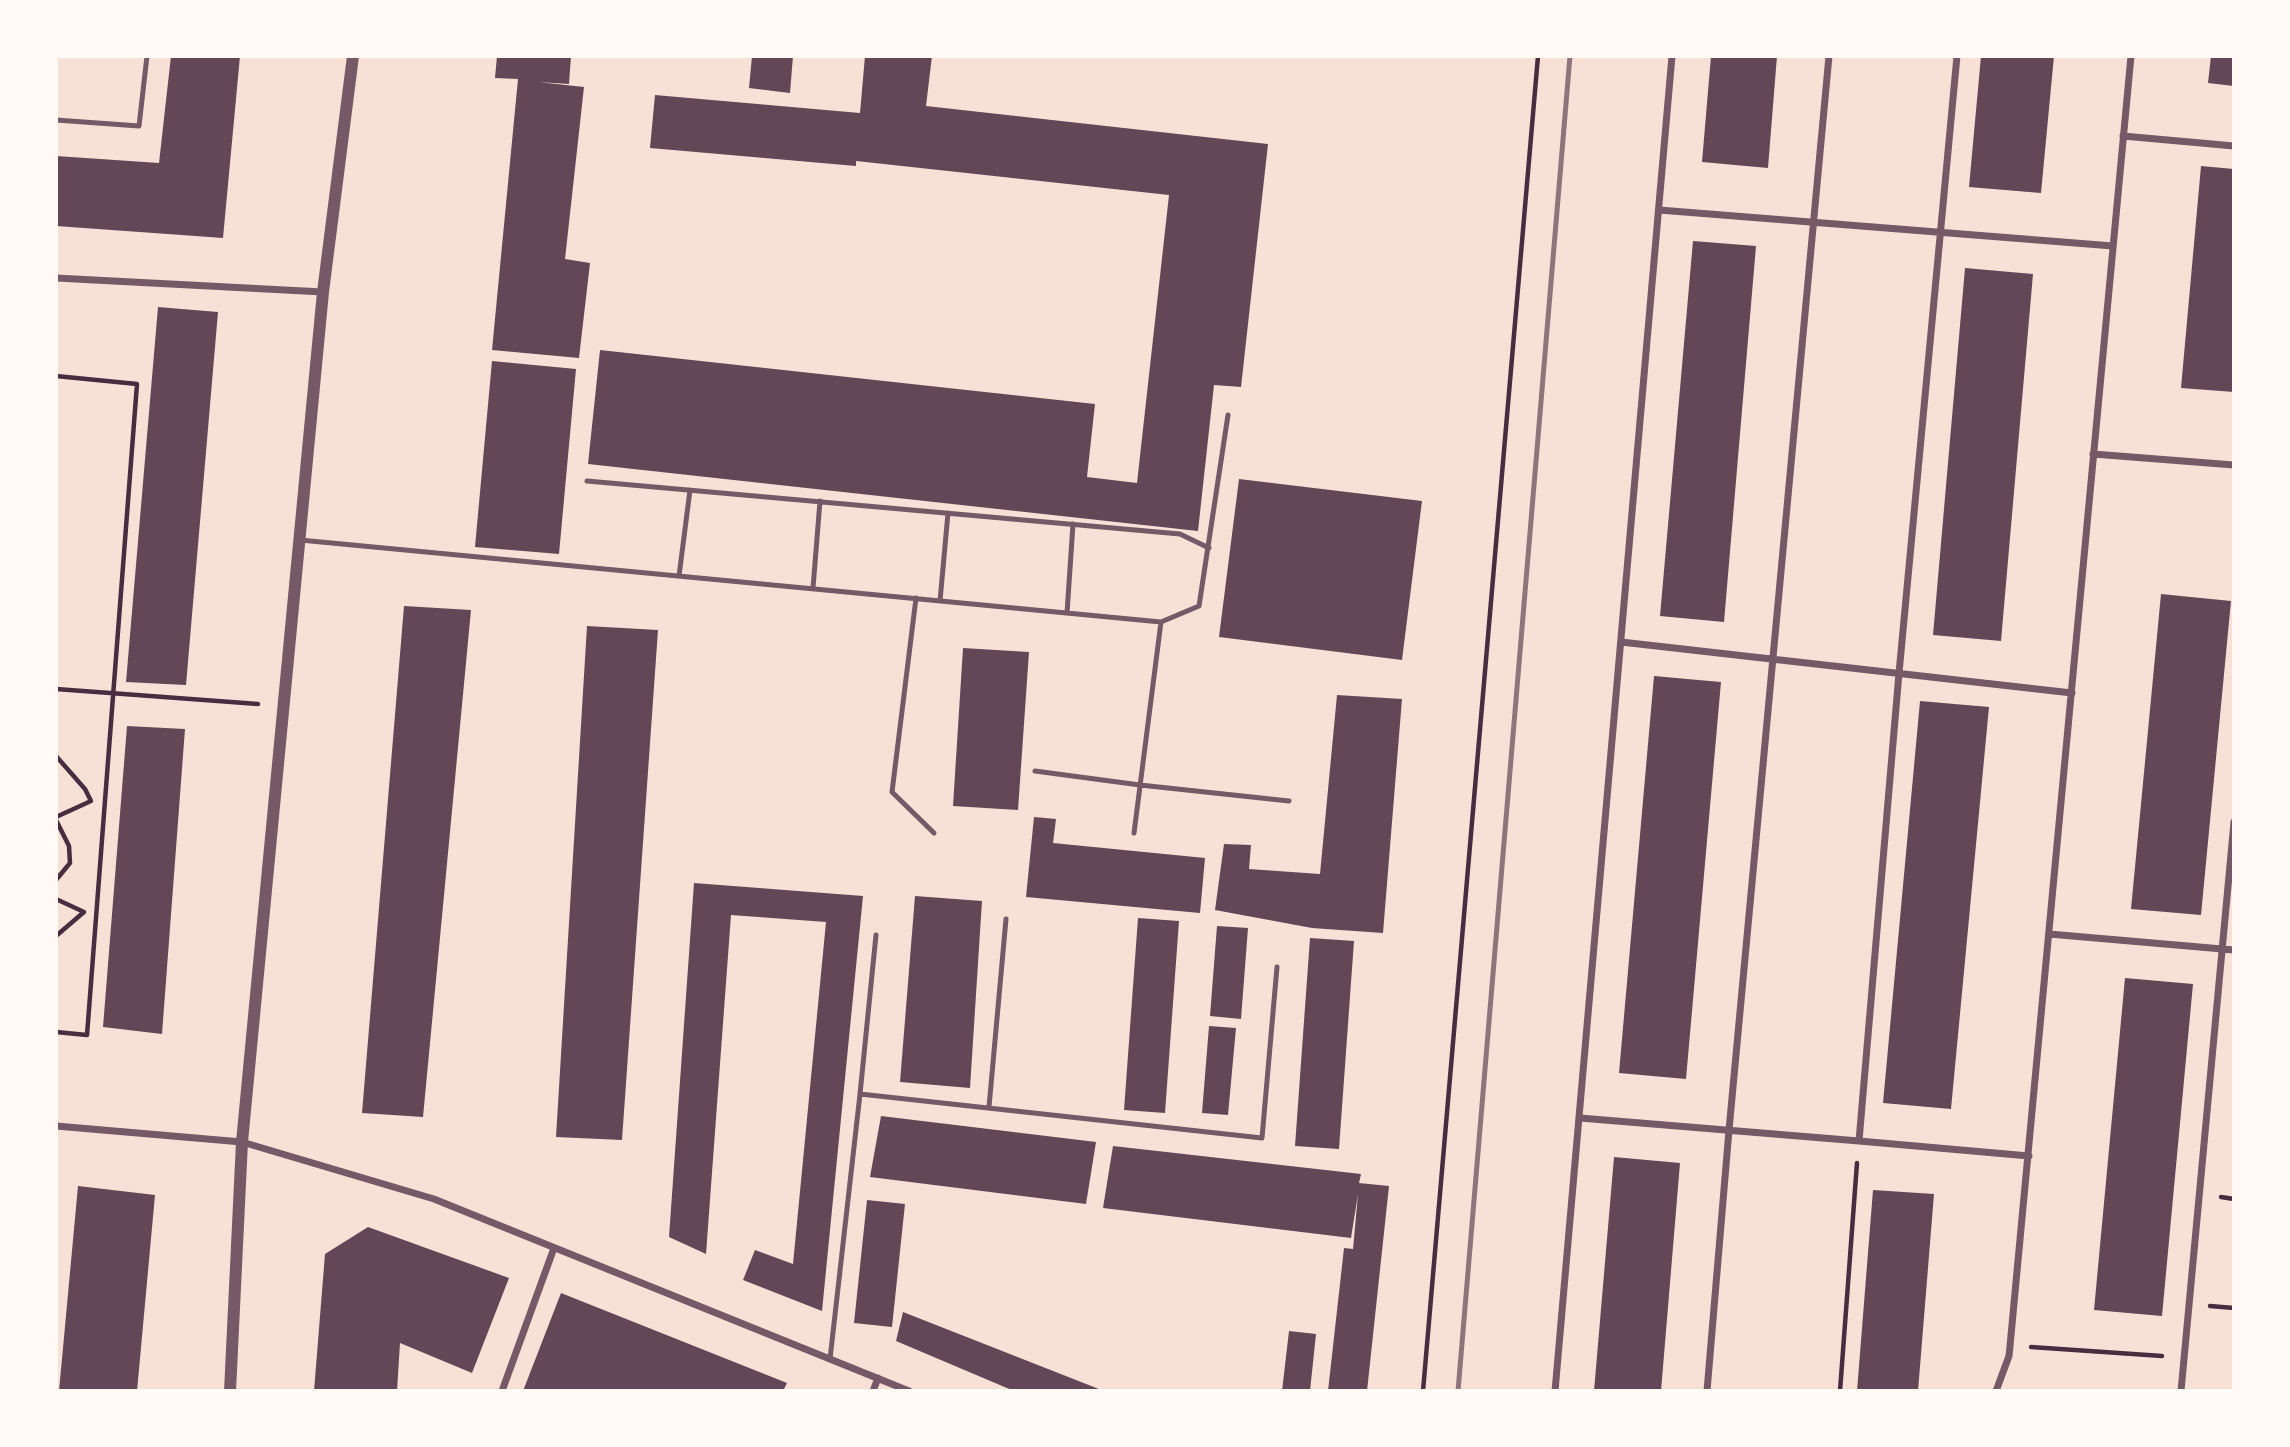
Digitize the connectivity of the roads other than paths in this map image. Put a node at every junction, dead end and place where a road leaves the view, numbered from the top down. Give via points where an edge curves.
1 (147, 56) edge
2 (353, 56) edge
3 (1672, 56) edge
4 (1829, 56) edge
5 (1957, 56) edge
6 (2131, 56) edge
7 (56, 120) edge
8 (2123, 136) junction
9 (2234, 146) edge
10 (1659, 210) junction
11 (1813, 222) junction
12 (1940, 233) junction
13 (2113, 246) junction
14 (56, 278) edge
15 (323, 292) junction
16 (1228, 415) dead end
17 (2093, 454) junction
18 (2234, 465) edge
19 (587, 481) dead end
20 (690, 490) junction
21 (820, 502) junction
22 (948, 513) junction
23 (1073, 524) junction
24 (300, 540) junction
25 (1209, 548) junction
26 (679, 576) junction
27 (813, 588) junction
28 (916, 598) junction
29 (940, 601) junction
30 (1067, 613) junction
31 (1161, 622) junction
32 (1621, 642) junction
33 (1772, 659) junction
34 (1899, 673) junction
35 (2072, 693) junction
36 (1035, 771) dead end
37 (1140, 785) junction
38 (1289, 801) dead end
39 (2234, 822) edge
40 (934, 833) dead end
41 (1134, 833) dead end
42 (1006, 919) dead end
43 (2049, 934) junction
44 (876, 935) dead end
45 (2222, 949) junction
46 (2234, 950) edge
47 (1277, 967) dead end
48 (860, 1094) junction
49 (989, 1107) junction
50 (1580, 1118) junction
51 (56, 1126) edge
52 (1729, 1130) junction
53 (1859, 1141) junction
54 (242, 1142) junction
55 (2029, 1156) junction
56 (554, 1248) junction
57 (830, 1359) junction
58 (878, 1378) junction
59 (230, 1391) edge
60 (502, 1391) edge
61 (873, 1391) edge
62 (909, 1391) edge
63 (1556, 1391) edge
64 (1707, 1391) edge
65 (1996, 1391) edge
66 (2181, 1391) edge

1 - 7 lane via 139,126
2 - 15 street
3 - 10 street
4 - 11 street
5 - 12 street
6 - 8 street
8 - 9 street
8 - 13 street
10 - 11 street
10 - 32 street
11 - 12 street
11 - 33 street
12 - 13 street
12 - 34 street
13 - 17 street
14 - 15 street
15 - 24 street
16 - 25 lane
17 - 18 street
17 - 35 street
19 - 20 lane
20 - 21 lane
20 - 26 lane
21 - 22 lane
21 - 27 lane
22 - 23 lane
22 - 29 lane
23 - 25 lane via 1180,534
23 - 30 lane
24 - 26 lane
24 - 54 street
25 - 31 lane via 1199,606
26 - 27 lane
27 - 28 lane
28 - 29 lane
28 - 40 lane via 892,792
29 - 30 lane
30 - 31 lane
31 - 37 lane
32 - 33 street
32 - 50 street
33 - 34 street
33 - 52 street
34 - 35 street
34 - 53 street
35 - 43 street
36 - 37 lane
37 - 38 lane
37 - 41 lane
39 - 45 street
42 - 49 lane
43 - 45 street
43 - 55 street
44 - 48 lane
45 - 46 street
45 - 66 street
47 - 49 lane via 1262,1138
48 - 49 lane
48 - 57 lane
50 - 52 street
50 - 63 street
51 - 54 street
52 - 53 street
52 - 64 street
53 - 55 street
54 - 56 street via 434,1199
54 - 59 street
55 - 65 street via 2009,1356
56 - 57 street
56 - 60 street
57 - 58 street
58 - 61 street
58 - 62 street

